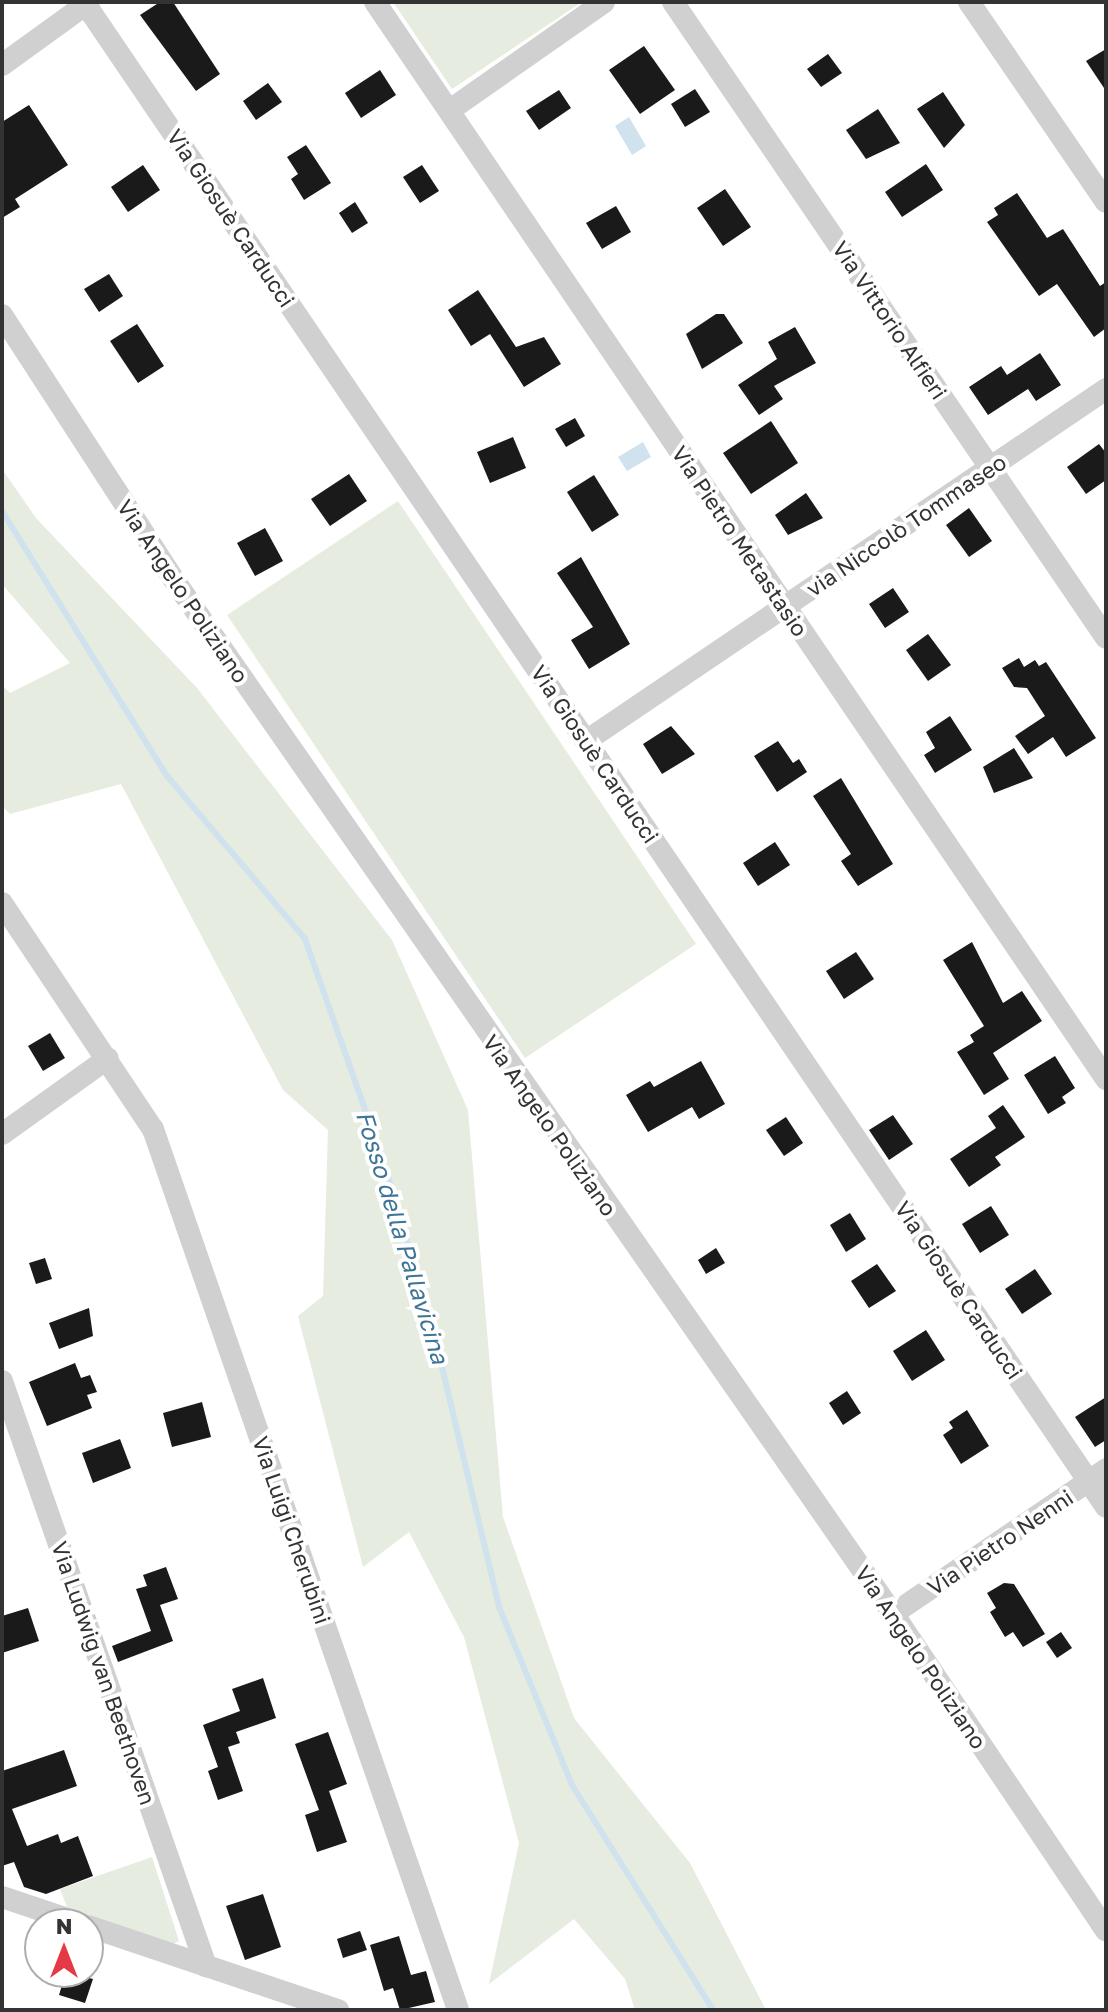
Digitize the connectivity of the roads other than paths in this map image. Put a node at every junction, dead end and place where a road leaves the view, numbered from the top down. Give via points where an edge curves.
1 (375, 2) edge
2 (604, 2) edge
3 (673, 2) edge
4 (969, 2) edge
5 (86, 3) edge
6 (2, 65) edge
7 (450, 110) junction
8 (1106, 202) edge
9 (2, 315) edge
10 (1106, 389) edge
11 (990, 468) junction
12 (785, 608) junction
13 (1106, 638) edge
14 (586, 741) junction
15 (2, 903) edge
16 (108, 1058) junction
17 (1106, 1079) edge
18 (2, 1134) edge
19 (2, 1381) edge
20 (1097, 1475) edge
21 (1106, 1507) edge
22 (893, 1614) junction
23 (2, 1897) edge
24 (35, 1908) edge
25 (1106, 1930) edge
26 (104, 1931) edge
27 (206, 1966) junction
28 (338, 2010) edge
29 (458, 2010) edge

1 - 7 street, Via Pietro Metastasio
2 - 7 street
3 - 11 street, Via Vittorio Alfieri
4 - 8 street
5 - 6 street
5 - 14 street, Via Giosuè Carducci
7 - 12 street, Via Pietro Metastasio
9 - 22 street, Via Angelo Poliziano via 172,577
10 - 11 street, via Niccolò Tommaseo
11 - 12 street, via Niccolò Tommaseo
11 - 13 street, Via Vittorio Alfieri
12 - 14 street, via Niccolò Tommaseo
12 - 17 street, Via Pietro Metastasio
14 - 20 street, Via Giosuè Carducci
15 - 16 street, Via Luigi Cherubini
16 - 18 street
16 - 29 street, Via Luigi Cherubini via 153,1129
19 - 27 street, Via Ludwig van Beethoven
20 - 21 street, Via Giosuè Carducci
20 - 22 street, Via Pietro Nenni
22 - 25 street, Via Angelo Poliziano
23 - 24 street
26 - 27 street
27 - 28 street

